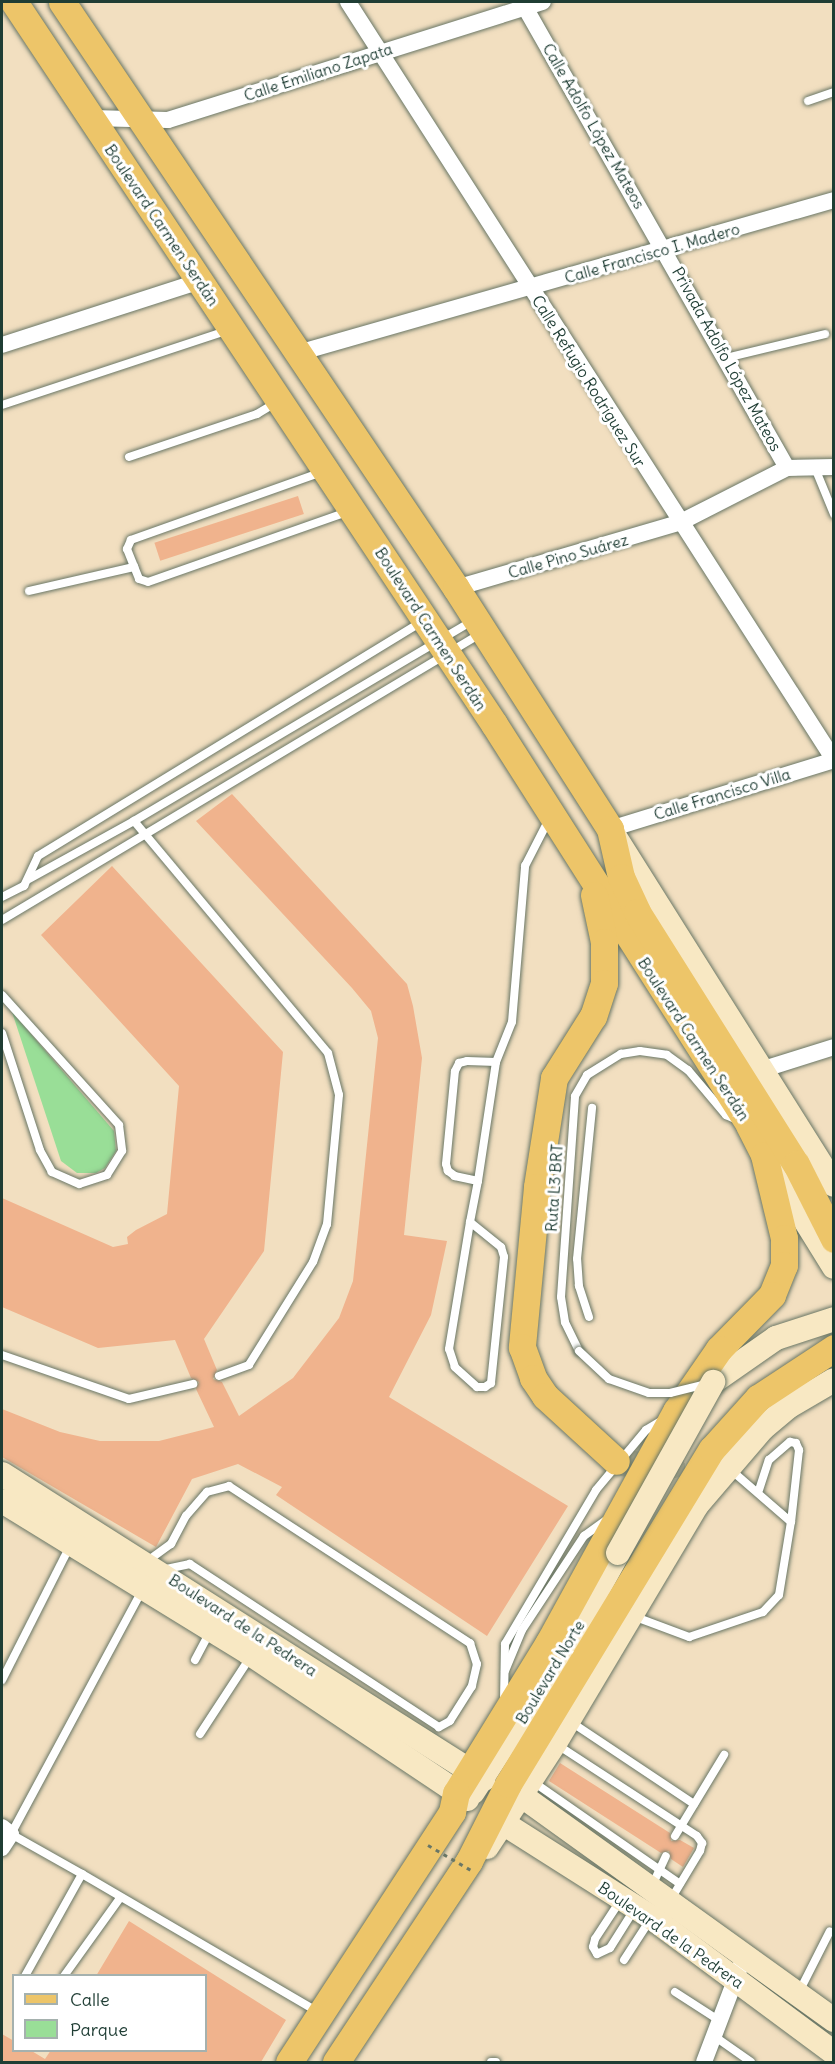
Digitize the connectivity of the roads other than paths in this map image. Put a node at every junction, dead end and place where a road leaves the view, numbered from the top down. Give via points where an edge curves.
1 (14, 2) edge
2 (62, 2) edge
3 (348, 2) edge
4 (543, 2) edge
5 (523, 4) edge
6 (381, 51) junction
7 (834, 92) edge
8 (808, 101) dead end
9 (138, 117) junction
10 (92, 118) junction
11 (154, 142) junction
12 (136, 187) junction
13 (834, 201) edge
14 (666, 250) junction
15 (200, 281) junction
16 (530, 287) junction
17 (232, 329) junction
18 (825, 334) dead end
19 (2, 345) edge
20 (298, 353) junction
21 (726, 358) junction
22 (280, 401) junction
23 (2, 405) edge
24 (129, 457) dead end
25 (834, 467) edge
26 (788, 468) junction
27 (815, 468) junction
28 (326, 471) junction
29 (353, 510) junction
30 (834, 514) edge
31 (679, 523) junction
32 (134, 567) junction
33 (456, 588) junction
34 (29, 591) dead end
35 (479, 626) junction
36 (435, 639) junction
37 (526, 703) junction
38 (494, 724) junction
39 (834, 760) edge
40 (552, 814) junction
41 (134, 821) junction
42 (610, 829) junction
43 (148, 834) junction
44 (29, 879) junction
45 (590, 879) junction
46 (2, 897) edge
47 (2, 921) edge
48 (2, 995) edge
49 (2, 1033) edge
50 (834, 1047) edge
51 (496, 1062) junction
52 (764, 1069) junction
53 (592, 1108) dead end
54 (749, 1125) junction
55 (764, 1155) junction
56 (478, 1180) junction
57 (834, 1185) edge
58 (470, 1222) junction
59 (834, 1239) edge
60 (834, 1267) edge
61 (589, 1317) dead end
62 (834, 1319) edge
63 (827, 1354) edge
64 (2, 1355) edge
65 (219, 1376) dead end
66 (834, 1380) edge
67 (713, 1382) junction
68 (194, 1384) dead end
69 (676, 1411) junction
70 (710, 1459) junction
71 (616, 1461) tunnel mouth
72 (4, 1488) edge
73 (759, 1490) junction
74 (619, 1516) junction
75 (791, 1522) junction
76 (71, 1544) junction
77 (144, 1575) junction
78 (630, 1615) junction
79 (211, 1630) junction
80 (252, 1655) junction
81 (195, 1660) dead end
82 (503, 1676) junction
83 (2, 1680) edge
84 (503, 1715) junction
85 (568, 1720) junction
86 (200, 1734) dead end
87 (555, 1743) junction
88 (724, 1755) dead end
89 (527, 1788) junction
90 (466, 1791) junction
91 (693, 1804) junction
92 (503, 1823) junction
93 (680, 1825) junction
94 (7, 1830) edge
95 (675, 1836) dead end
96 (2, 1848) edge
97 (666, 1856) dead end
98 (470, 1866) junction
99 (82, 1874) junction
100 (666, 1885) junction
101 (120, 1898) junction
102 (637, 1907) junction
103 (830, 1931) dead end
104 (745, 1954) junction
105 (624, 1960) dead end
106 (26, 1974) edge
107 (65, 1974) edge
108 (736, 1981) junction
109 (675, 1992) dead end
110 (798, 1993) junction
111 (321, 2013) junction
112 (834, 2020) edge
113 (718, 2029) junction
114 (834, 2053) edge
115 (289, 2062) edge
116 (336, 2062) edge
117 (491, 2062) edge
118 (496, 2062) edge
119 (704, 2062) edge
120 (751, 2062) edge

1 - 10 main road, Boulevard Carmen Serdán
2 - 9 main road
3 - 6 street, Calle Refugio Rodríguez Sur
4 - 5 street, Calle Emiliano Zapata
5 - 6 street, Calle Emiliano Zapata
5 - 14 street, Calle Adolfo López Mateos
6 - 9 street, Calle Emiliano Zapata via 168,120
6 - 16 street, Calle Refugio Rodríguez Sur
7 - 8 lane
9 - 10 street, Calle Emiliano Zapata via 106,121
9 - 11 main road
10 - 12 main road, Boulevard Carmen Serdán
11 - 12 main road via 137,148 133,159
11 - 20 main road
12 - 15 main road, Boulevard Carmen Serdán
13 - 14 street, Calle Francisco I. Madero
14 - 16 street, Calle Francisco I. Madero
14 - 21 street, Privada Adolfo López Mateos
15 - 17 main road, Boulevard Carmen Serdán
15 - 19 street
16 - 20 street, Calle Francisco I. Madero
16 - 31 street, Calle Refugio Rodríguez Sur
17 - 22 main road, Boulevard Carmen Serdán
17 - 23 lane
18 - 21 lane
20 - 33 main road
21 - 26 street, Privada Adolfo López Mateos
22 - 24 lane via 257,414
22 - 28 main road, Boulevard Carmen Serdán
25 - 27 street
26 - 27 street
26 - 31 street, Calle Pino Suárez
27 - 30 lane
28 - 29 main road, Boulevard Carmen Serdán
28 - 32 lane via 131,540 127,549
29 - 32 lane via 148,582 139,579
29 - 36 main road, Boulevard Carmen Serdán
31 - 33 street, Calle Pino Suárez
31 - 39 street, Calle Refugio Rodríguez Sur
32 - 34 lane
33 - 35 main road
35 - 36 lane
35 - 36 lane
35 - 37 main road
36 - 38 main road, Boulevard Carmen Serdán
36 - 41 lane
36 - 43 lane
36 - 44 lane via 38,856
37 - 38 main road
37 - 42 main road
38 - 40 main road, Boulevard Carmen Serdán
39 - 42 street, Calle Francisco Villa
40 - 45 main road, Boulevard Carmen Serdán
40 - 51 lane via 525,866 512,1022
41 - 43 lane
41 - 44 lane
42 - 52 street
42 - 59 main road via 621,877 637,912 796,1164
43 - 47 lane
43 - 65 lane via 328,1053 339,1095 327,1224 313,1262 249,1365
44 - 46 lane via 24,886
45 - 54 main road, Boulevard Carmen Serdán
45 - 71 main road via 604,942 604,983 593,1016 554,1078 537,1187 522,1347 533,1378 545,1396
48 - 49 lane via 119,1125 122,1151 107,1175 79,1184 52,1172 40,1150
50 - 52 street
51 - 56 lane
51 - 56 lane via 467,1060 455,1071 446,1164 448,1172 455,1176
52 - 57 street via 824,1160
53 - 61 lane via 576,1259
54 - 55 main road, Boulevard Carmen Serdán
54 - 67 lane, Ruta L3 BRT, bridge via 726,1115 688,1070 667,1055 640,1051 621,1054 587,1075 575,1096 561,1297 565,1322 579,1351 609,1379 649,1393 670,1393
55 - 60 street, Boulevard Carmen Serdán
55 - 69 main road via 784,1238 779,1282 758,1313 719,1349
56 - 58 lane
58 - 58 lane via 501,1247 504,1257 491,1383 485,1387 477,1387 454,1367 449,1349
62 - 67 street, Boulevard Norte via 776,1338
63 - 70 main road, Boulevard Norte via 747,1408
64 - 68 lane via 129,1399
66 - 70 street
67 - 90 street, Boulevard Norte, bridge via 562,1655
69 - 74 main road
69 - 82 lane via 646,1430 596,1490 505,1644
70 - 73 lane
70 - 78 street via 672,1541
70 - 98 main road, Boulevard Norte via 508,1784
72 - 76 street, Boulevard de la Pedrera
72 - 77 street, Boulevard de la Pedrera
73 - 75 lane
73 - 75 lane via 769,1460 789,1442 796,1443 799,1450
74 - 82 lane via 584,1536 522,1630
74 - 84 main road
75 - 78 lane via 779,1595 763,1612 688,1637
76 - 77 street, Boulevard de la Pedrera
76 - 83 lane
77 - 77 lane via 190,1564 439,1726 450,1721 472,1686 477,1664 470,1643 229,1486 207,1492
77 - 79 street, Boulevard de la Pedrera
77 - 90 street, Boulevard de la Pedrera
77 - 94 lane
78 - 85 street
79 - 80 street, Boulevard de la Pedrera
79 - 81 lane
80 - 86 lane
80 - 90 street, Boulevard de la Pedrera
82 - 84 lane
84 - 90 main road
85 - 87 street
85 - 91 lane
87 - 89 street
87 - 93 lane
88 - 91 lane
89 - 92 street
89 - 100 street, Boulevard de la Pedrera
90 - 111 main road, Boulevard Norte
91 - 93 lane
92 - 98 street
92 - 102 street, Boulevard de la Pedrera
93 - 95 lane
93 - 100 lane via 702,1843
94 - 96 street
94 - 99 lane
97 - 100 lane
98 - 116 main road, Boulevard Norte
99 - 101 lane
99 - 106 lane
100 - 102 lane
100 - 104 street, Boulevard de la Pedrera
101 - 107 lane
101 - 111 lane
102 - 102 lane via 610,1948 597,1954 592,1947 595,1939
102 - 105 lane
102 - 108 street, Boulevard de la Pedrera
103 - 110 lane
104 - 108 street
104 - 110 street, Boulevard de la Pedrera
108 - 113 street
108 - 114 street, Boulevard de la Pedrera
109 - 113 lane
110 - 112 street, Boulevard de la Pedrera
111 - 115 main road, Boulevard Norte
113 - 119 street
113 - 120 lane
117 - 118 lane

